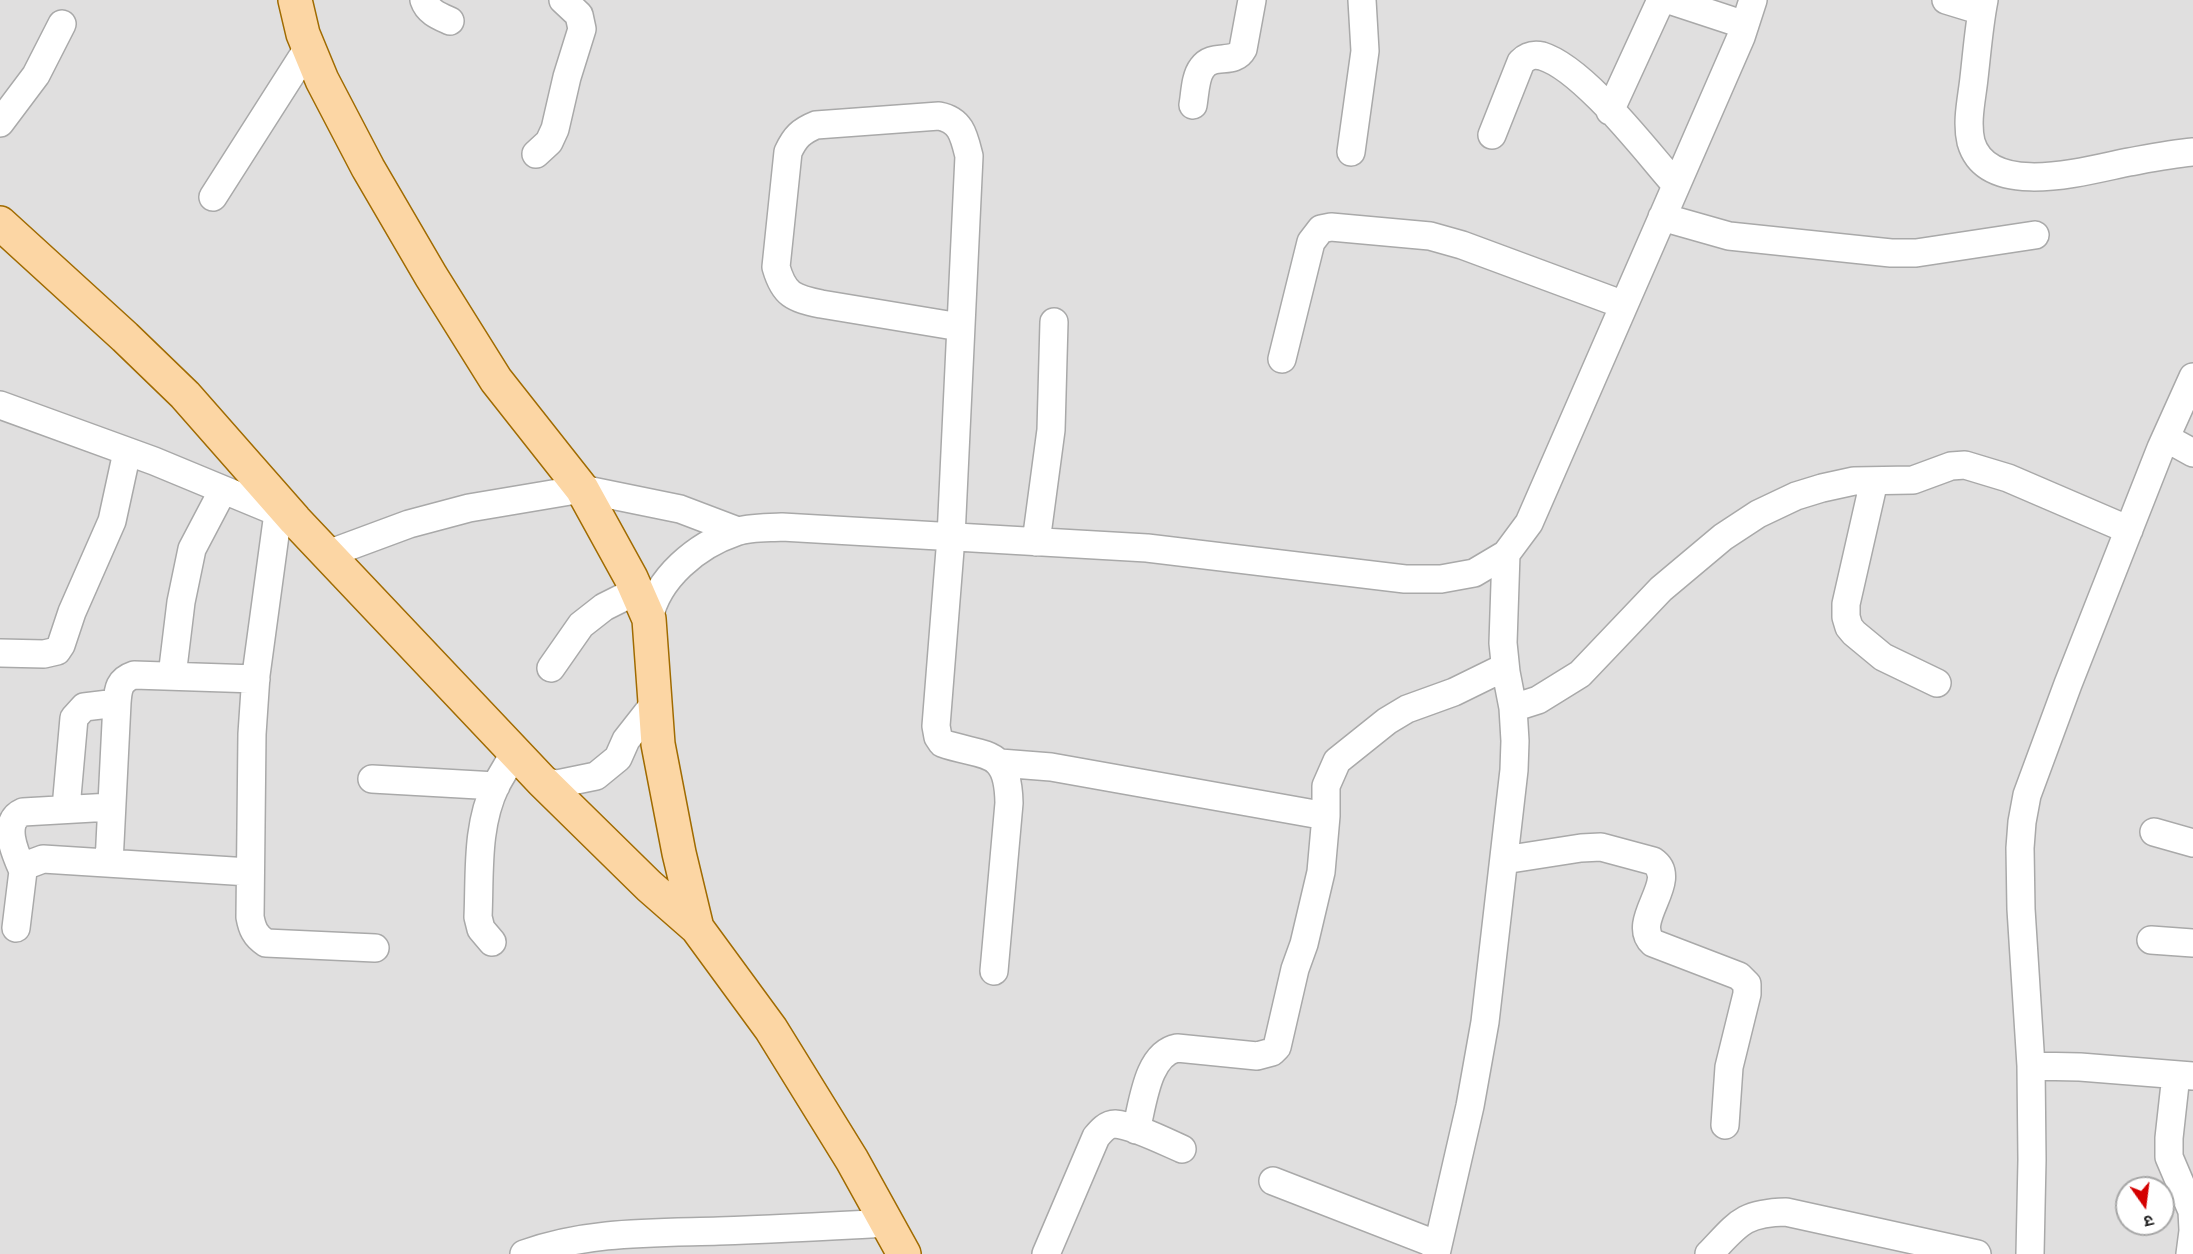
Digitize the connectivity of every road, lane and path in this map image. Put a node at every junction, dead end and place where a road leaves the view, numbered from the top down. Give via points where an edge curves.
1 (295, 0) edge
2 (424, 0) edge
3 (563, 0) edge
4 (1252, 0) edge
5 (1362, 0) edge
6 (1661, 0) edge
7 (1669, 0) edge
8 (1946, 0) edge
9 (1983, 6) edge
10 (1749, 12) edge
11 (450, 21) dead end
12 (62, 24) dead end
13 (309, 48) junction
14 (1193, 105) dead end
15 (1610, 111) junction
16 (0, 123) edge
17 (1492, 135) dead end
18 (1351, 152) dead end
19 (2193, 152) edge
20 (536, 154) dead end
21 (1676, 185) junction
22 (213, 196) dead end
23 (1662, 217) junction
24 (0, 223) edge
25 (2036, 235) dead end
26 (1624, 305) junction
27 (1054, 322) dead end
28 (960, 327) junction
29 (1282, 359) dead end
30 (2190, 392) edge
31 (0, 405) edge
32 (2166, 438) junction
33 (127, 452) junction
34 (2193, 453) edge
35 (1874, 482) junction
36 (582, 489) junction
37 (223, 490) junction
38 (287, 516) junction
39 (2128, 530) junction
40 (738, 531) junction
41 (951, 537) junction
42 (1036, 542) junction
43 (328, 554) junction
44 (1506, 554) junction
45 (643, 605) junction
46 (0, 653) edge
47 (1505, 667) junction
48 (551, 668) dead end
49 (172, 676) junction
50 (256, 679) junction
51 (1937, 683) dead end
52 (117, 703) junction
53 (655, 703) junction
54 (1513, 708) junction
55 (515, 752) junction
56 (1000, 763) junction
57 (372, 779) dead end
58 (542, 781) junction
59 (496, 786) junction
60 (111, 807) junction
61 (66, 808) junction
62 (1326, 816) junction
63 (2154, 832) dead end
64 (2193, 843) edge
65 (1504, 860) junction
66 (109, 863) junction
67 (23, 871) junction
68 (249, 872) junction
69 (16, 928) dead end
70 (697, 928) junction
71 (2151, 940) dead end
72 (492, 942) dead end
73 (2193, 943) edge
74 (375, 948) dead end
75 (994, 970) dead end
76 (2031, 1066) junction
77 (2185, 1075) edge
78 (1725, 1125) dead end
79 (1136, 1130) junction
80 (1182, 1149) dead end
81 (1273, 1181) dead end
82 (2193, 1231) edge
83 (893, 1240) edge
84 (1895, 1245) edge
85 (1724, 1249) edge
86 (1437, 1250) edge
87 (524, 1254) edge
88 (1046, 1254) edge
89 (1977, 1254) edge
90 (2030, 1254) edge
91 (2190, 1254) edge

1 - 13 main road
2 - 11 street via 433,13
3 - 20 street via 579,15 582,29 555,129 549,142
4 - 14 street via 1243,49 1233,59 1215,60 1200,69
5 - 18 street via 1365,51
6 - 15 street
7 - 10 street
8 - 9 street
9 - 19 street via 1969,125 1974,149 1987,165 2014,176 2038,178
10 - 21 street
12 - 16 street via 36,75
13 - 22 street
13 - 36 main road via 368,168 495,380
15 - 17 street via 1567,70 1533,55 1521,62
15 - 21 street
21 - 23 street
23 - 25 street via 1729,236 1891,253 1916,253
23 - 26 street
24 - 38 main road via 185,395
26 - 29 street via 1430,236 1331,227 1322,229 1311,242
26 - 44 street via 1529,523
27 - 42 street via 1051,430
28 - 28 street via 801,300 780,283 776,267 788,152 804,130 816,125 939,116 951,118 961,129 969,156
28 - 41 street
30 - 32 street
31 - 33 street
32 - 34 street
32 - 39 street
33 - 37 street
33 - 46 street via 112,521 61,645 57,651 44,654
35 - 39 street via 1913,480 1965,465 2008,478
35 - 51 street via 1846,604 1849,627 1883,657
35 - 54 street via 1854,481 1822,488 1758,514 1723,537 1661,589 1580,674 1538,700
36 - 40 street via 680,509
36 - 43 street via 469,508 409,524
36 - 45 main road
37 - 38 street
37 - 49 street via 190,558
38 - 43 main road
38 - 50 street
39 - 76 street via 2027,795 2022,822 2021,909
40 - 41 street via 782,527
40 - 45 street via 698,550 673,574 652,603
41 - 42 street
41 - 56 street via 938,737 942,743 991,756
42 - 44 street via 1147,548 1405,579 1441,579 1474,573
43 - 55 main road
44 - 47 street
45 - 48 street via 604,607 581,625
45 - 53 main road
47 - 54 street
47 - 62 street via 1407,709 1363,739 1337,761 1330,774
49 - 50 street
49 - 52 street via 126,678 120,683
50 - 68 street
52 - 60 street
52 - 61 street via 84,707 74,718
53 - 58 street via 626,740 618,758 596,776 557,784
53 - 70 main road via 667,794
54 - 65 street via 1514,770
55 - 58 main road
55 - 59 street
56 - 62 street via 1051,767
56 - 75 street via 1009,786 1009,803
57 - 59 street
58 - 70 main road
59 - 72 street via 481,835 478,917 481,929
60 - 61 street
60 - 66 street
61 - 67 street via 16,814 11,827 12,843
62 - 79 street via 1321,872 1277,1047 1257,1056 1168,1050 1152,1070
63 - 64 street
65 - 78 street via 1600,847 1658,865 1662,878 1646,926 1649,939 1740,976 1747,984 1728,1067
65 - 86 street via 1485,1022
66 - 67 street via 43,859 27,865
66 - 68 street
67 - 69 street
68 - 74 street via 250,917 253,929 266,943
70 - 83 main road via 771,1029
71 - 73 street
76 - 77 street
76 - 90 street
77 - 82 street via 2169,1138 2169,1157 2192,1211
79 - 80 street
79 - 88 street via 1115,1124 1102,1129 1096,1137
81 - 86 street
82 - 91 street
83 - 87 street via 784,1229 607,1235
84 - 85 street via 1786,1212 1765,1212 1739,1222
84 - 89 street

